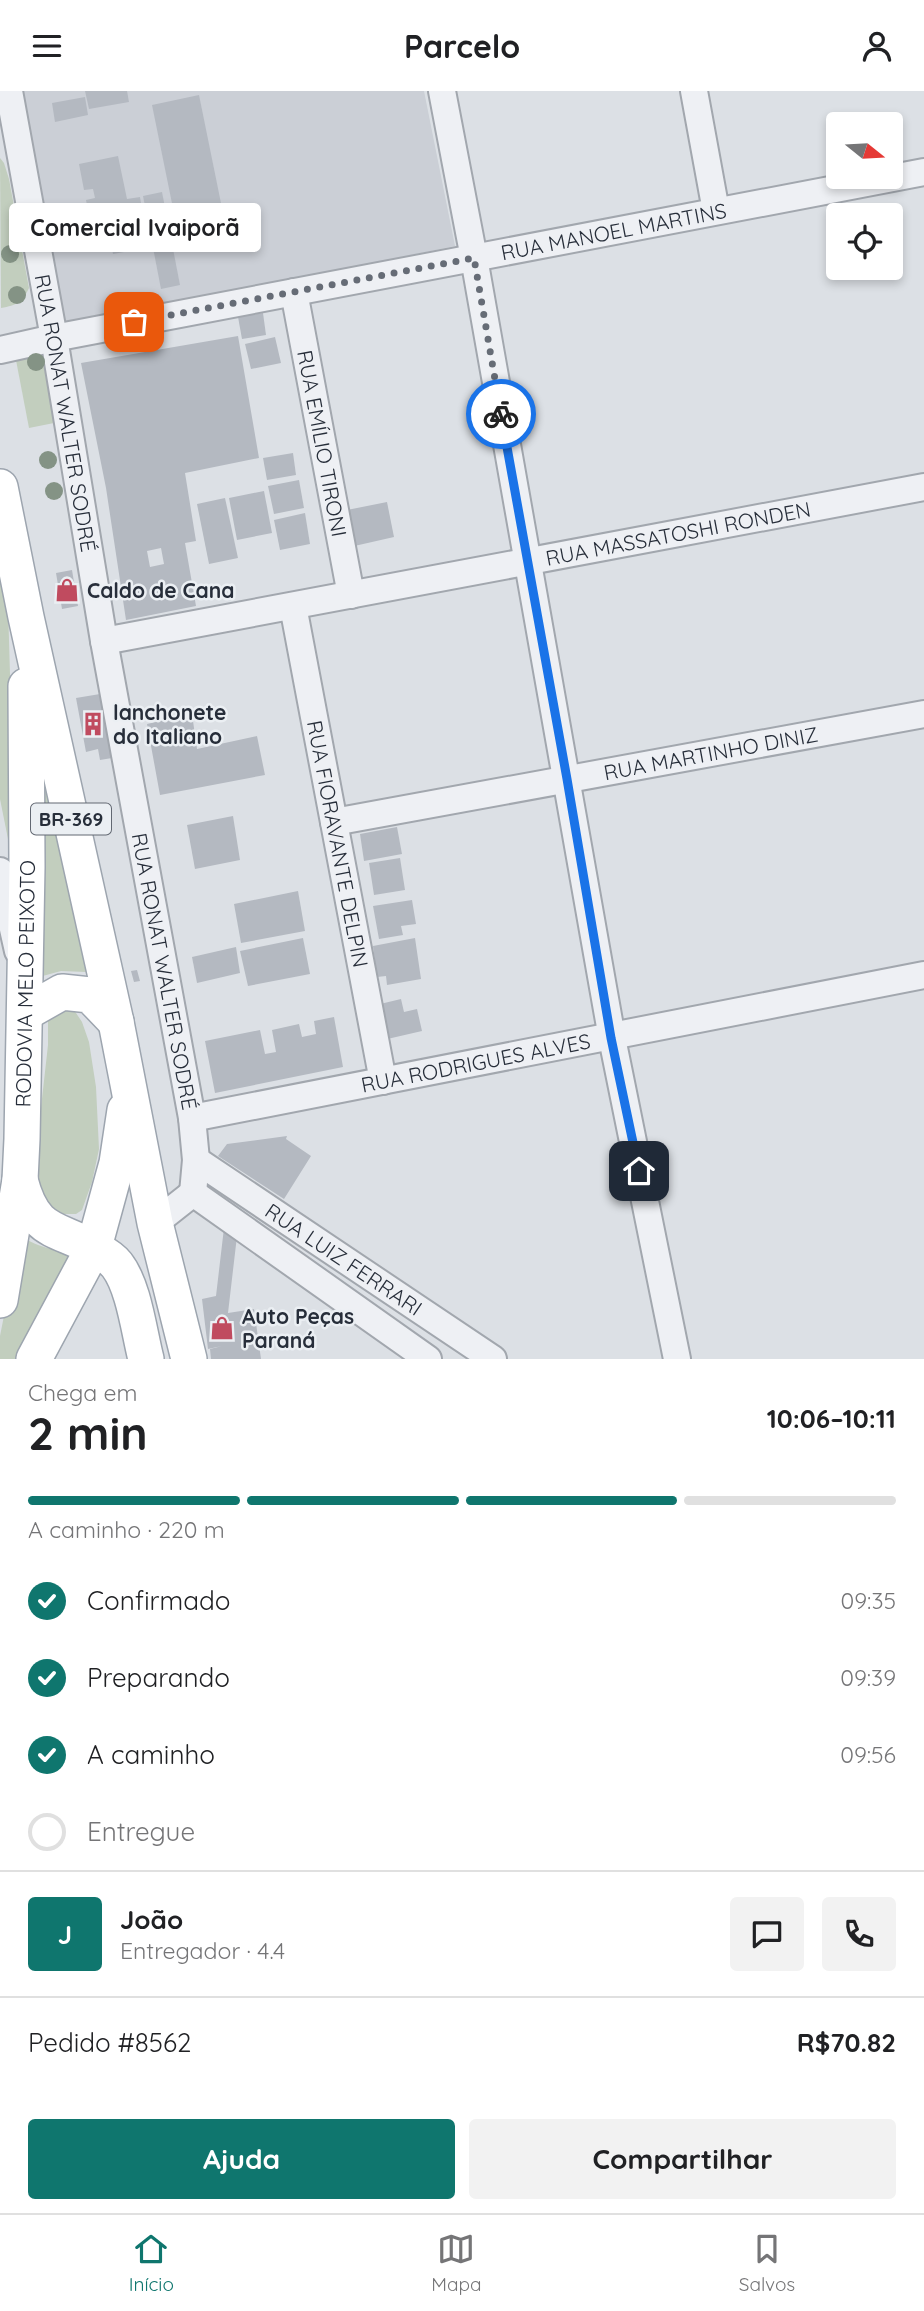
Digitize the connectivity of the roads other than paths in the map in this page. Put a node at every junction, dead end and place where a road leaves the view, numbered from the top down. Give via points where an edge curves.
1 (9, 91) edge
2 (442, 91) edge
3 (694, 91) edge
4 (924, 171) edge
5 (716, 211) junction
6 (474, 258) junction
7 (294, 292) junction
8 (54, 338) junction
9 (0, 350) edge
10 (0, 487) edge
11 (924, 487) edge
12 (526, 563) junction
13 (351, 595) junction
14 (293, 606) junction
15 (26, 617) junction
16 (104, 641) junction
17 (924, 714) edge
18 (567, 779) junction
19 (334, 822) junction
20 (0, 871) edge
21 (924, 975) edge
22 (25, 979) junction
23 (25, 1013) junction
24 (116, 1022) junction
25 (611, 1038) junction
26 (383, 1081) junction
27 (128, 1086) junction
28 (192, 1118) junction
29 (11, 1140) edge
30 (196, 1160) junction
31 (20, 1180) junction
32 (193, 1193) junction
33 (155, 1223) junction
34 (94, 1247) junction
35 (0, 1300) edge
36 (34, 1359) edge
37 (146, 1359) edge
38 (189, 1359) edge
39 (428, 1359) edge
40 (493, 1359) edge
41 (677, 1359) edge

1 - 8 street, RUA RONAT WALTER SODRÉ
2 - 6 street
3 - 5 street
4 - 5 street, RUA MANOEL MARTINS
5 - 6 street, RUA MANOEL MARTINS
6 - 7 street, RUA MANOEL MARTINS
6 - 12 street
7 - 8 street, RUA MANOEL MARTINS
7 - 13 street, RUA EMÍLIO TIRONI
8 - 9 street, RUA MANOEL MARTINS
8 - 16 street, RUA RONAT WALTER SODRÉ
10 - 15 main road, RODOVIA MELO PEIXOTO / BR-369
11 - 12 street, RUA MASSATOSHI RONDEN
12 - 13 street, RUA MASSATOSHI RONDEN
12 - 18 street
13 - 14 street, RUA MASSATOSHI RONDEN
14 - 16 street, RUA MASSATOSHI RONDEN
14 - 19 street, RUA FIORAVANTE DELPIN
15 - 22 main road, RODOVIA MELO PEIXOTO / BR-369
15 - 24 main road, RODOVIA MELO PEIXOTO / BR-369
16 - 28 street, RUA RONAT WALTER SODRÉ
17 - 18 street, RUA MARTINHO DINIZ
18 - 19 street, RUA MARTINHO DINIZ
18 - 25 street
19 - 26 street, RUA FIORAVANTE DELPIN
20 - 22 street
21 - 25 street, RUA RODRIGUES ALVES
22 - 23 main road, RODOVIA MELO PEIXOTO / BR-369
23 - 24 main road via 62,992 90,995
23 - 29 main road, RODOVIA MELO PEIXOTO / BR-369
24 - 27 main road, RODOVIA MELO PEIXOTO / BR-369
25 - 26 street, RUA RODRIGUES ALVES
25 - 41 street
26 - 28 street, RUA RODRIGUES ALVES
27 - 33 main road, RODOVIA MELO PEIXOTO
27 - 34 main road via 117,1163
28 - 30 street, RUA RONAT WALTER SODRÉ
29 - 31 main road, RODOVIA MELO PEIXOTO / BR-369
30 - 32 street, RUA RONAT WALTER SODRÉ
30 - 40 street, RUA LUIZ FERRARI
31 - 34 main road, BR-369 via 24,1199 46,1227
31 - 35 main road, RODOVIA MELO PEIXOTO
32 - 33 street
32 - 39 street, RUA LUIZ FERRARI
33 - 38 main road, RODOVIA MELO PEIXOTO
34 - 36 main road
34 - 37 main road, BR-369 via 118,1266 129,1290

